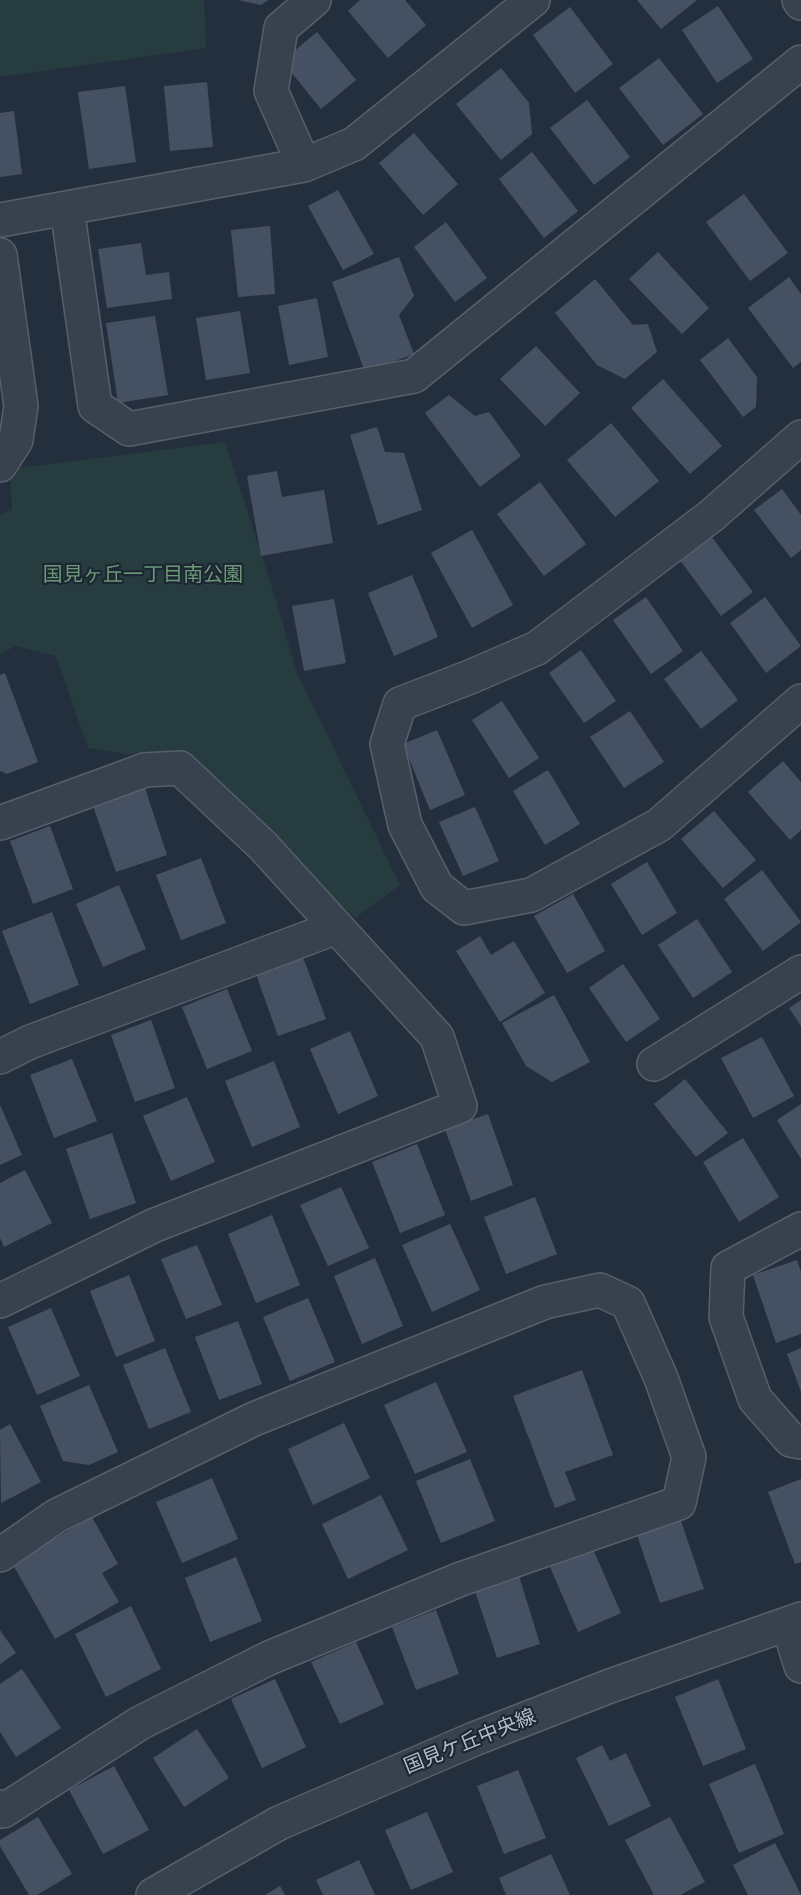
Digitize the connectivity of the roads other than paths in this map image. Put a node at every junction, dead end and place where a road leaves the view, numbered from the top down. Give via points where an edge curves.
1 (314, 0) edge
2 (533, 0) edge
3 (801, 62) edge
4 (304, 165) junction
5 (66, 208) junction
6 (0, 220) edge
7 (0, 255) edge
8 (801, 437) edge
9 (0, 465) edge
10 (801, 701) edge
11 (0, 823) edge
12 (337, 927) junction
13 (801, 972) edge
14 (0, 1057) edge
15 (654, 1064) dead end
16 (801, 1229) edge
17 (0, 1301) edge
18 (801, 1442) edge
19 (0, 1555) edge
20 (795, 1621) edge
21 (801, 1666) edge
22 (0, 1807) edge
23 (153, 1895) edge

1 - 4 street via 281,28 271,91
2 - 4 street via 354,144
3 - 5 street via 414,376 129,429 95,406
4 - 5 street
5 - 6 street
7 - 9 street via 21,406 16,440
8 - 10 street via 711,516 537,648 400,704 387,744 405,825 436,887 464,908 531,896 659,825
11 - 12 street via 145,770 180,768 263,846
12 - 14 street via 30,1042
12 - 17 street via 437,1037 460,1106 155,1225
13 - 15 street
16 - 18 street via 728,1268 726,1317 754,1399 790,1440
19 - 22 street via 56,1516 254,1419 545,1302 600,1290 628,1303 661,1378 689,1457 679,1503 461,1579 269,1658 140,1723 3,1811
20 - 21 street
20 - 23 street, 国見ケ丘中央線 via 610,1686 463,1744 279,1823

